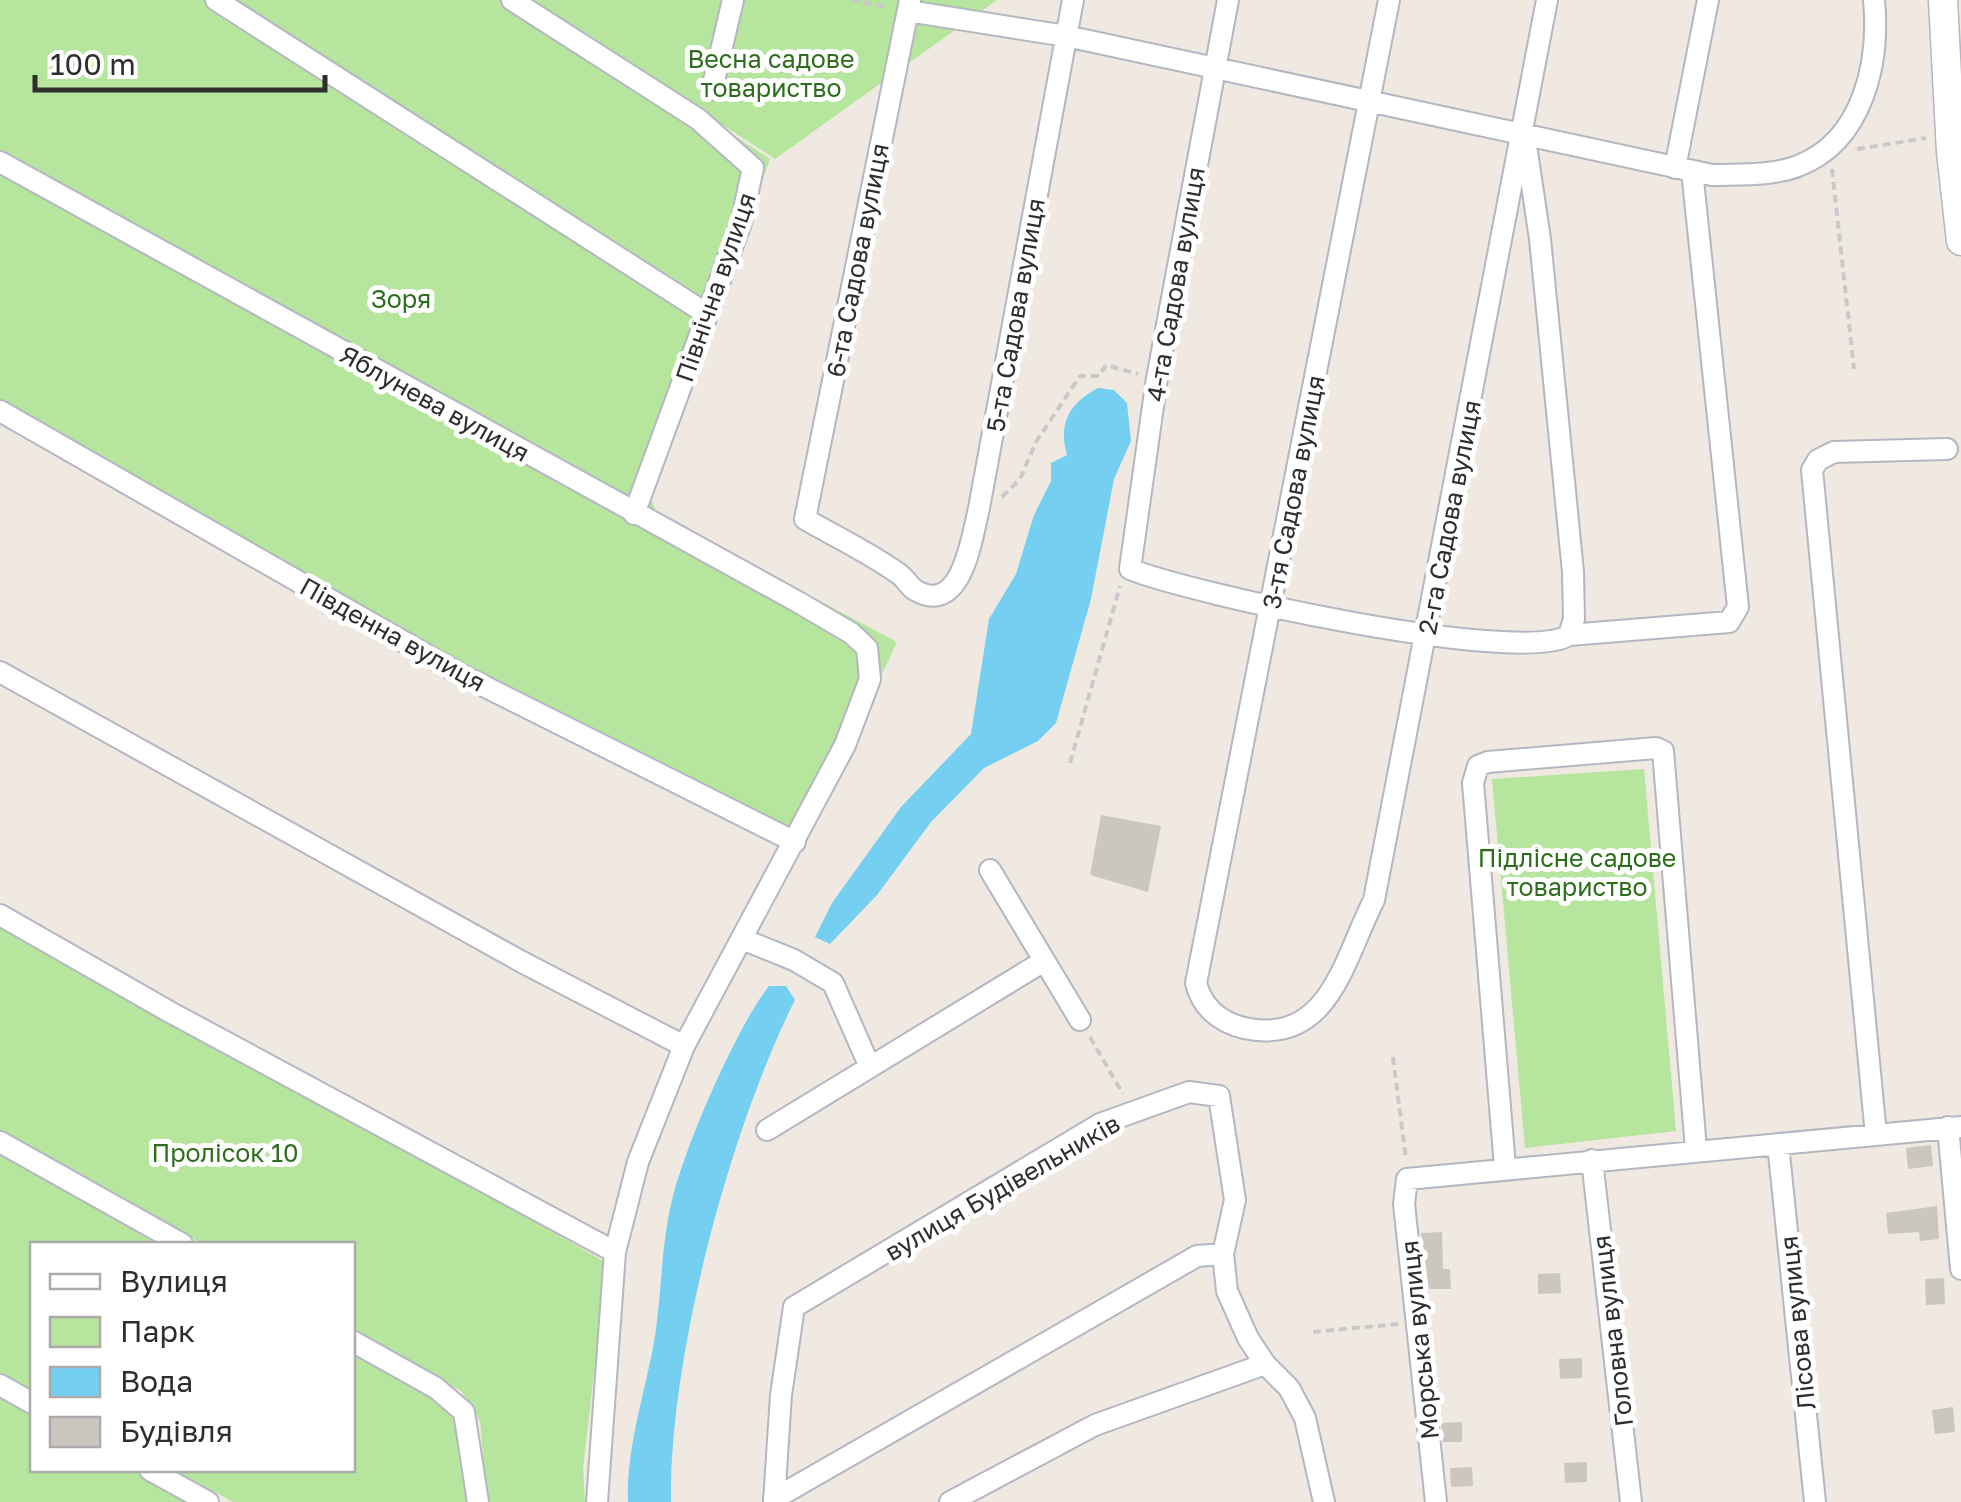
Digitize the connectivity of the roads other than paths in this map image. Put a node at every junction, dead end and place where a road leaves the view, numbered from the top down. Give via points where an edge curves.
1 (216, 0) edge
2 (512, 0) edge
3 (733, 0) edge
4 (1073, 0) edge
5 (1228, 0) edge
6 (1389, 0) edge
7 (1548, 0) edge
8 (1708, 0) edge
9 (1874, 0) edge
10 (1944, 0) edge
11 (909, 6) edge
12 (1066, 36) junction
13 (1214, 69) junction
14 (712, 89) dead end
15 (1369, 101) junction
16 (1524, 134) junction
17 (0, 162) edge
18 (1684, 169) junction
19 (1961, 241) edge
20 (707, 314) junction
21 (0, 411) edge
22 (1947, 449) dead end
23 (634, 514) junction
24 (916, 590) joint
25 (1271, 606) junction
26 (1426, 634) junction
27 (1570, 636) junction
28 (0, 672) edge
29 (795, 842) junction
30 (990, 870) dead end
31 (0, 915) edge
32 (742, 938) junction
33 (1044, 961) junction
34 (1309, 1018) joint
35 (1080, 1020) road end
36 (684, 1046) junction
37 (870, 1064) junction
38 (1954, 1127) edge
39 (767, 1130) dead end
40 (1876, 1135) junction
41 (0, 1142) edge
42 (1778, 1144) junction
43 (1696, 1149) junction
44 (1592, 1160) junction
45 (1505, 1167) junction
46 (178, 1242) edge
47 (616, 1252) junction
48 (1223, 1254) junction
49 (1961, 1269) edge
50 (355, 1343) edge
51 (1265, 1364) junction
52 (0, 1385) edge
53 (30, 1402) edge
54 (154, 1472) edge
55 (774, 1501) edge
56 (208, 1502) edge
57 (478, 1502) edge
58 (597, 1502) edge
59 (950, 1502) edge
60 (1324, 1502) edge
61 (1436, 1502) edge
62 (1631, 1502) edge
63 (1815, 1502) edge

1 - 20 street
2 - 20 street, Північна вулиця via 698,119 754,168
3 - 14 street
4 - 12 street, 5-та Садова вулиця
5 - 13 street, 4-та Садова вулиця
6 - 15 street, 3-тя Садова вулиця
7 - 16 street, 2-га Садова вулиця
8 - 18 street
9 - 18 street via 1872,70 1852,120 1833,146 1777,170 1712,175
10 - 19 street
11 - 12 street
11 - 24 street, 6-та Садова вулиця via 805,519
12 - 13 street
12 - 24 street, 5-та Садова вулиця via 979,508 959,579 946,592
13 - 15 street
13 - 25 street, 4-та Садова вулиця via 1157,378 1130,569
15 - 16 street
15 - 25 street, 3-тя Садова вулиця
16 - 18 street
16 - 26 street, 2-га Садова вулиця
16 - 27 street via 1573,572
17 - 23 street, Яблунева вулиця
18 - 27 street via 1738,607 1729,622
20 - 23 street, Північна вулиця
21 - 29 street, Південна вулиця via 460,674
22 - 40 street via 1834,452 1812,470
23 - 29 street, Яблунева вулиця via 798,602 867,648 864,696
25 - 26 street
25 - 34 street, 3-тя Садова вулиця via 1196,983 1213,1014 1240,1027 1275,1032
26 - 27 street via 1514,642
26 - 34 street, 2-га Садова вулиця via 1374,900 1344,967
28 - 36 street
29 - 32 street
30 - 33 street
31 - 47 street
32 - 36 street
32 - 37 street via 834,983
33 - 35 street
33 - 37 street
36 - 47 street via 638,1162
37 - 39 street
38 - 40 street
38 - 49 street
40 - 42 street
41 - 46 street
42 - 43 street
42 - 63 street, Лісова вулиця
43 - 44 street
43 - 45 street via 1663,751 1488,762 1478,766 1474,783
44 - 45 street
44 - 62 street, Головна вулиця
45 - 61 street, Морська вулиця via 1406,1180
47 - 58 street
48 - 51 street via 1227,1291
48 - 55 street via 1197,1256
48 - 55 street, вулиця Будівельників via 1235,1200 1219,1096 1189,1092 1100,1124 794,1307
50 - 57 street via 436,1388 464,1412
51 - 59 street via 1094,1425
51 - 60 street via 1306,1418
52 - 53 street
54 - 56 street

